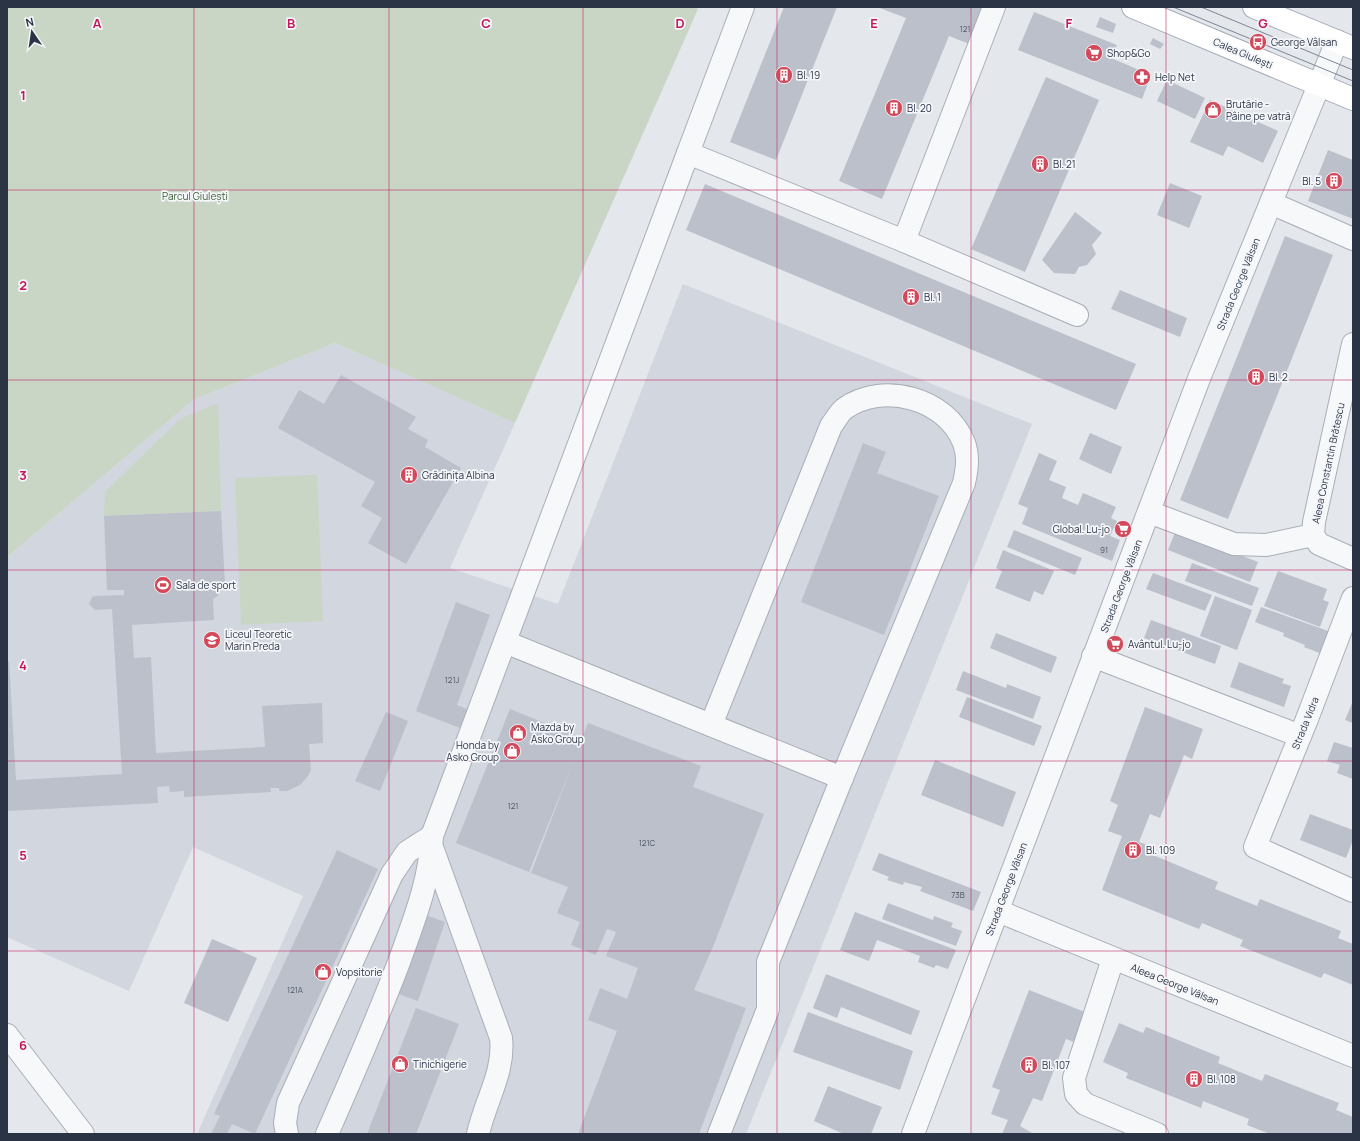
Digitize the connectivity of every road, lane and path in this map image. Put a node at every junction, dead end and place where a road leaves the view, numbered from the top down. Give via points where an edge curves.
1 (743, 7) edge
2 (994, 7) edge
3 (1133, 7) edge
4 (1254, 7) edge
5 (1345, 44) edge
6 (1319, 85) junction
7 (1353, 99) edge
8 (688, 153) junction
9 (1271, 203) junction
10 (1353, 239) edge
11 (904, 241) junction
12 (1077, 315) dead end
13 (1353, 344) edge
14 (1149, 512) junction
15 (1313, 535) junction
16 (1353, 559) edge
17 (1353, 598) edge
18 (505, 642) junction
19 (1093, 656) junction
20 (711, 725) junction
21 (1300, 736) junction
22 (842, 778) junction
23 (432, 841) junction
24 (1353, 891) edge
25 (998, 911) junction
26 (1113, 959) junction
27 (7, 1034) edge
28 (1353, 1056) edge
29 (83, 1134) edge
30 (287, 1134) edge
31 (327, 1134) edge
32 (478, 1134) edge
33 (719, 1134) edge
34 (913, 1134) edge
35 (1157, 1134) edge

1 - 8 street
2 - 11 street
3 - 6 main road, Calea Giulești
4 - 5 main road
5 - 6 street, Strada George Vâlsan
6 - 7 main road, Calea Giulești
6 - 9 street, Strada George Vâlsan
8 - 11 street
8 - 18 street
9 - 10 street
9 - 14 street, Strada George Vâlsan via 1200,376
11 - 12 street
13 - 15 street, Aleea Constantin Brătescu
14 - 15 street via 1234,544 1266,545
14 - 19 street, Strada George Vâlsan
15 - 16 street, Aleea Constantin Brătescu via 1319,544
17 - 21 street, Strada Vidra
18 - 20 street
18 - 23 street
19 - 21 street
19 - 25 street, Strada George Vâlsan
20 - 22 street
20 - 22 street via 831,426 843,410 859,400 879,395 898,395 920,402 940,412 955,427 964,443 968,464 964,483
21 - 24 street, Strada Vidra via 1255,847
22 - 33 street via 768,962 768,1009
23 - 30 street via 407,852 392,874 288,1103 285,1123
23 - 31 street via 422,900 381,1009
23 - 32 street via 501,1038 503,1053 500,1068
25 - 26 street, Aleea George Vâlsan
25 - 34 street, Strada George Vâlsan
26 - 28 street, Aleea George Vâlsan
26 - 35 street via 1074,1078 1076,1094 1085,1104
27 - 29 street

